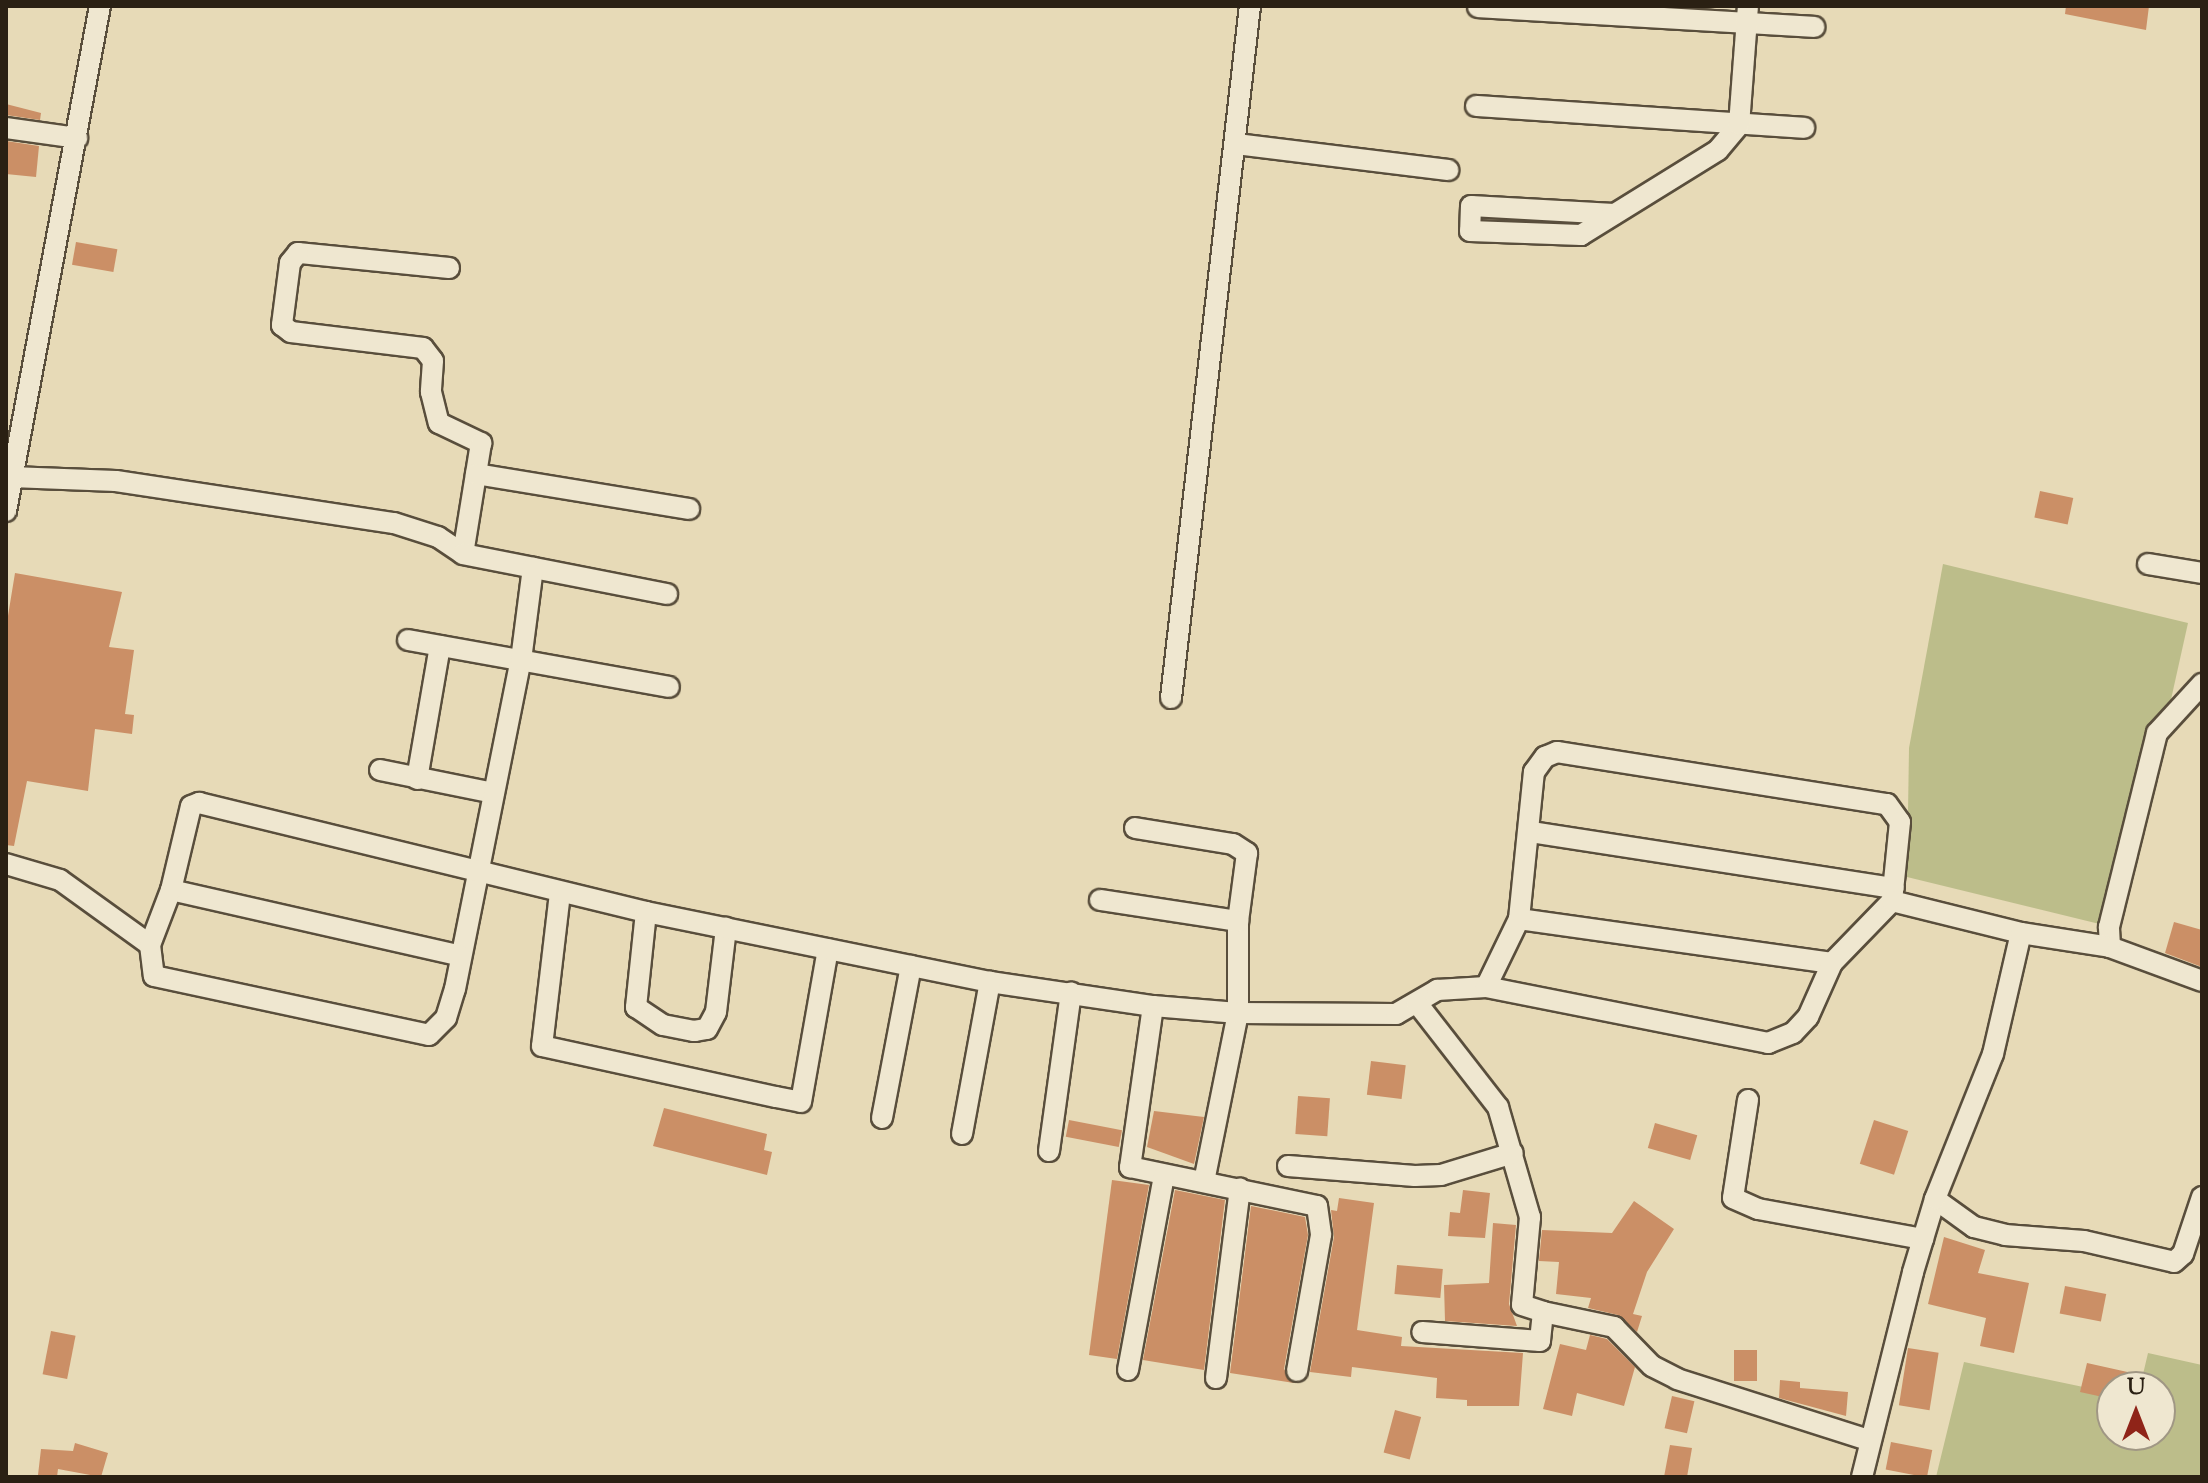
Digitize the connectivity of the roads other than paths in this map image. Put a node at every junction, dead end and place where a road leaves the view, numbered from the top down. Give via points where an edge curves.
1 (100, 6) edge
2 (1250, 6) edge
3 (1478, 7) edge
4 (1746, 16) edge
5 (1814, 27) dead end
6 (1476, 106) dead end
7 (1739, 125) junction
8 (6, 128) edge
9 (1804, 128) dead end
10 (77, 138) junction
11 (1236, 144) junction
12 (1448, 170) dead end
13 (1614, 214) junction
14 (449, 268) dead end
15 (476, 474) junction
16 (11, 477) junction
17 (689, 509) dead end
18 (6, 511) edge
19 (463, 554) junction
20 (2148, 564) dead end
21 (533, 568) junction
22 (2202, 573) edge
23 (667, 594) dead end
24 (408, 640) dead end
25 (440, 646) junction
26 (521, 660) junction
27 (2202, 684) edge
28 (669, 687) dead end
29 (1171, 698) dead end
30 (380, 770) dead end
31 (417, 779) junction
32 (494, 793) junction
33 (1135, 828) dead end
34 (1531, 832) junction
35 (6, 864) edge
36 (478, 872) junction
37 (171, 890) junction
38 (560, 893) junction
39 (1893, 895) junction
40 (1100, 900) dead end
41 (646, 912) junction
42 (1519, 919) junction
43 (1238, 921) junction
44 (726, 928) junction
45 (2021, 933) junction
46 (150, 945) junction
47 (2110, 947) junction
48 (828, 949) junction
49 (461, 956) junction
50 (1832, 963) junction
51 (911, 966) junction
52 (2202, 981) edge
53 (990, 982) junction
54 (1486, 987) junction
55 (1071, 993) junction
56 (1417, 1003) junction
57 (1153, 1006) junction
58 (1238, 1013) junction
59 (1748, 1100) dead end
60 (882, 1118) dead end
61 (962, 1134) dead end
62 (1049, 1151) dead end
63 (1513, 1153) junction
64 (1288, 1166) dead end
65 (1164, 1176) junction
66 (1204, 1182) junction
67 (1240, 1189) junction
68 (2202, 1197) edge
69 (1935, 1199) junction
70 (1923, 1239) junction
71 (1543, 1312) junction
72 (1422, 1332) dead end
73 (1128, 1370) dead end
74 (1297, 1371) dead end
75 (1216, 1378) dead end
76 (1868, 1440) junction
77 (1862, 1477) edge

1 - 10 street
2 - 11 street
3 - 4 street
4 - 5 street
4 - 7 street
6 - 7 street
7 - 9 street
7 - 13 street via 1718,150
8 - 10 street
10 - 16 street
11 - 12 street
11 - 29 street
13 - 13 street via 1581,235 1470,231 1471,206
14 - 15 street via 298,253 290,263 282,325 291,332 423,348 433,361 431,392 439,423 481,443
15 - 17 street
15 - 19 street
16 - 18 street
16 - 19 street via 116,481 394,523 438,537
19 - 21 street
20 - 22 street
21 - 23 street
21 - 26 street
24 - 25 street
25 - 26 street
25 - 31 street
26 - 28 street
26 - 32 street
27 - 47 street via 2157,733 2109,927
30 - 31 street
31 - 32 street
32 - 36 street
33 - 43 street via 1245,849
34 - 39 street
34 - 39 street via 1534,772 1549,753 1570,752 1887,804 1900,822
34 - 42 street
35 - 46 street via 60,880
36 - 37 street via 195,803
36 - 38 street
36 - 49 street
37 - 46 street
37 - 49 street
38 - 41 street
38 - 48 street via 542,1046 745,1091 801,1102
39 - 45 street
39 - 50 street
40 - 43 street
41 - 44 street
41 - 44 street via 636,1007 663,1025 707,1029 716,1012
42 - 50 street
42 - 54 street
43 - 58 street
44 - 48 street
45 - 47 street
45 - 69 street via 1993,1054
46 - 49 street via 154,976 420,1036 429,1035 446,1018
47 - 52 street
48 - 51 street
50 - 54 street via 1808,1017 1793,1033 1768,1043
51 - 53 street
51 - 60 street
53 - 55 street
53 - 61 street
54 - 56 street via 1437,990
55 - 57 street
55 - 62 street
56 - 58 street via 1396,1014
56 - 63 street via 1498,1107
57 - 58 street
57 - 65 street via 1130,1167
58 - 66 street
59 - 70 street via 1733,1198 1758,1209
63 - 64 street via 1441,1175
63 - 71 street via 1530,1217 1522,1305
65 - 66 street
65 - 73 street
66 - 67 street
67 - 74 street via 1308,1201 1321,1217
67 - 75 street
68 - 69 street via 2183,1254 2174,1262 2084,1241 2005,1235 1974,1227
69 - 70 street
70 - 76 street
71 - 72 street via 1540,1341
71 - 76 street via 1614,1327 1652,1366 1677,1379
76 - 77 street

